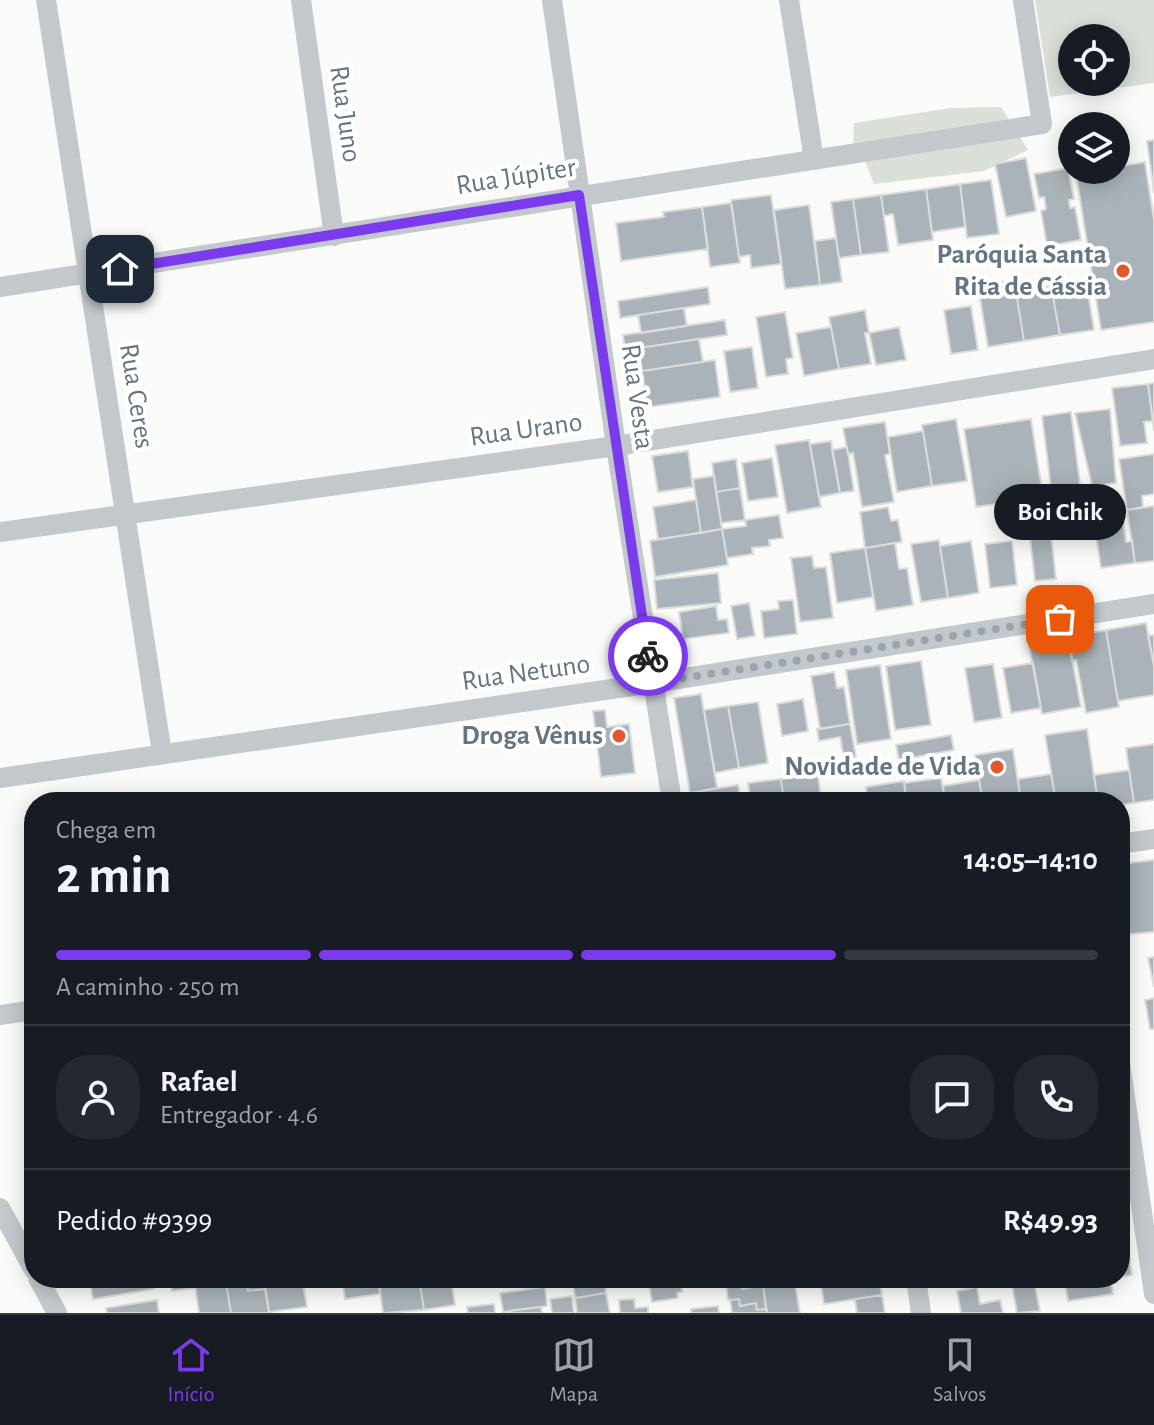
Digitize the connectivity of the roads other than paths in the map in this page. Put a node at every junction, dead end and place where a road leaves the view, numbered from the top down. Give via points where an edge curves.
1 (46, 0) edge
2 (301, 0) edge
3 (552, 0) edge
4 (789, 0) edge
5 (1023, 0) edge
6 (814, 160) junction
7 (579, 195) junction
8 (334, 236) junction
9 (89, 274) junction
10 (0, 287) edge
11 (1154, 359) edge
12 (616, 446) junction
13 (125, 513) junction
14 (0, 532) edge
15 (1154, 604) edge
16 (653, 683) junction
17 (162, 754) junction
18 (0, 778) edge
19 (670, 792) edge
20 (1154, 839) edge
21 (1130, 843) edge
22 (24, 1011) edge
23 (0, 1015) edge
24 (1130, 1131) edge
25 (0, 1208) edge
26 (24, 1247) edge
27 (43, 1288) edge
28 (917, 1288) edge
29 (1154, 1294) edge
30 (57, 1313) edge
31 (921, 1313) edge

1 - 9 street, Rua Ceres
2 - 8 street, Rua Juno
3 - 7 street, Rua Vesta
4 - 6 street
5 - 6 street, Rua Júpiter via 1042,124
6 - 7 street, Rua Júpiter
7 - 8 street, Rua Júpiter
7 - 12 street, Rua Vesta
8 - 9 street, Rua Júpiter
9 - 10 street, Rua Júpiter
9 - 13 street, Rua Ceres
11 - 12 street, Rua Urano
12 - 13 street, Rua Urano
12 - 16 street, Rua Vesta
13 - 14 street, Rua Urano
13 - 17 street, Rua Ceres
15 - 16 street, Rua Netuno
16 - 17 street, Rua Netuno
16 - 19 street, Rua Vesta
17 - 18 street, Rua Netuno
20 - 21 street
22 - 23 street
24 - 29 street
25 - 26 street
27 - 30 street
28 - 31 street

